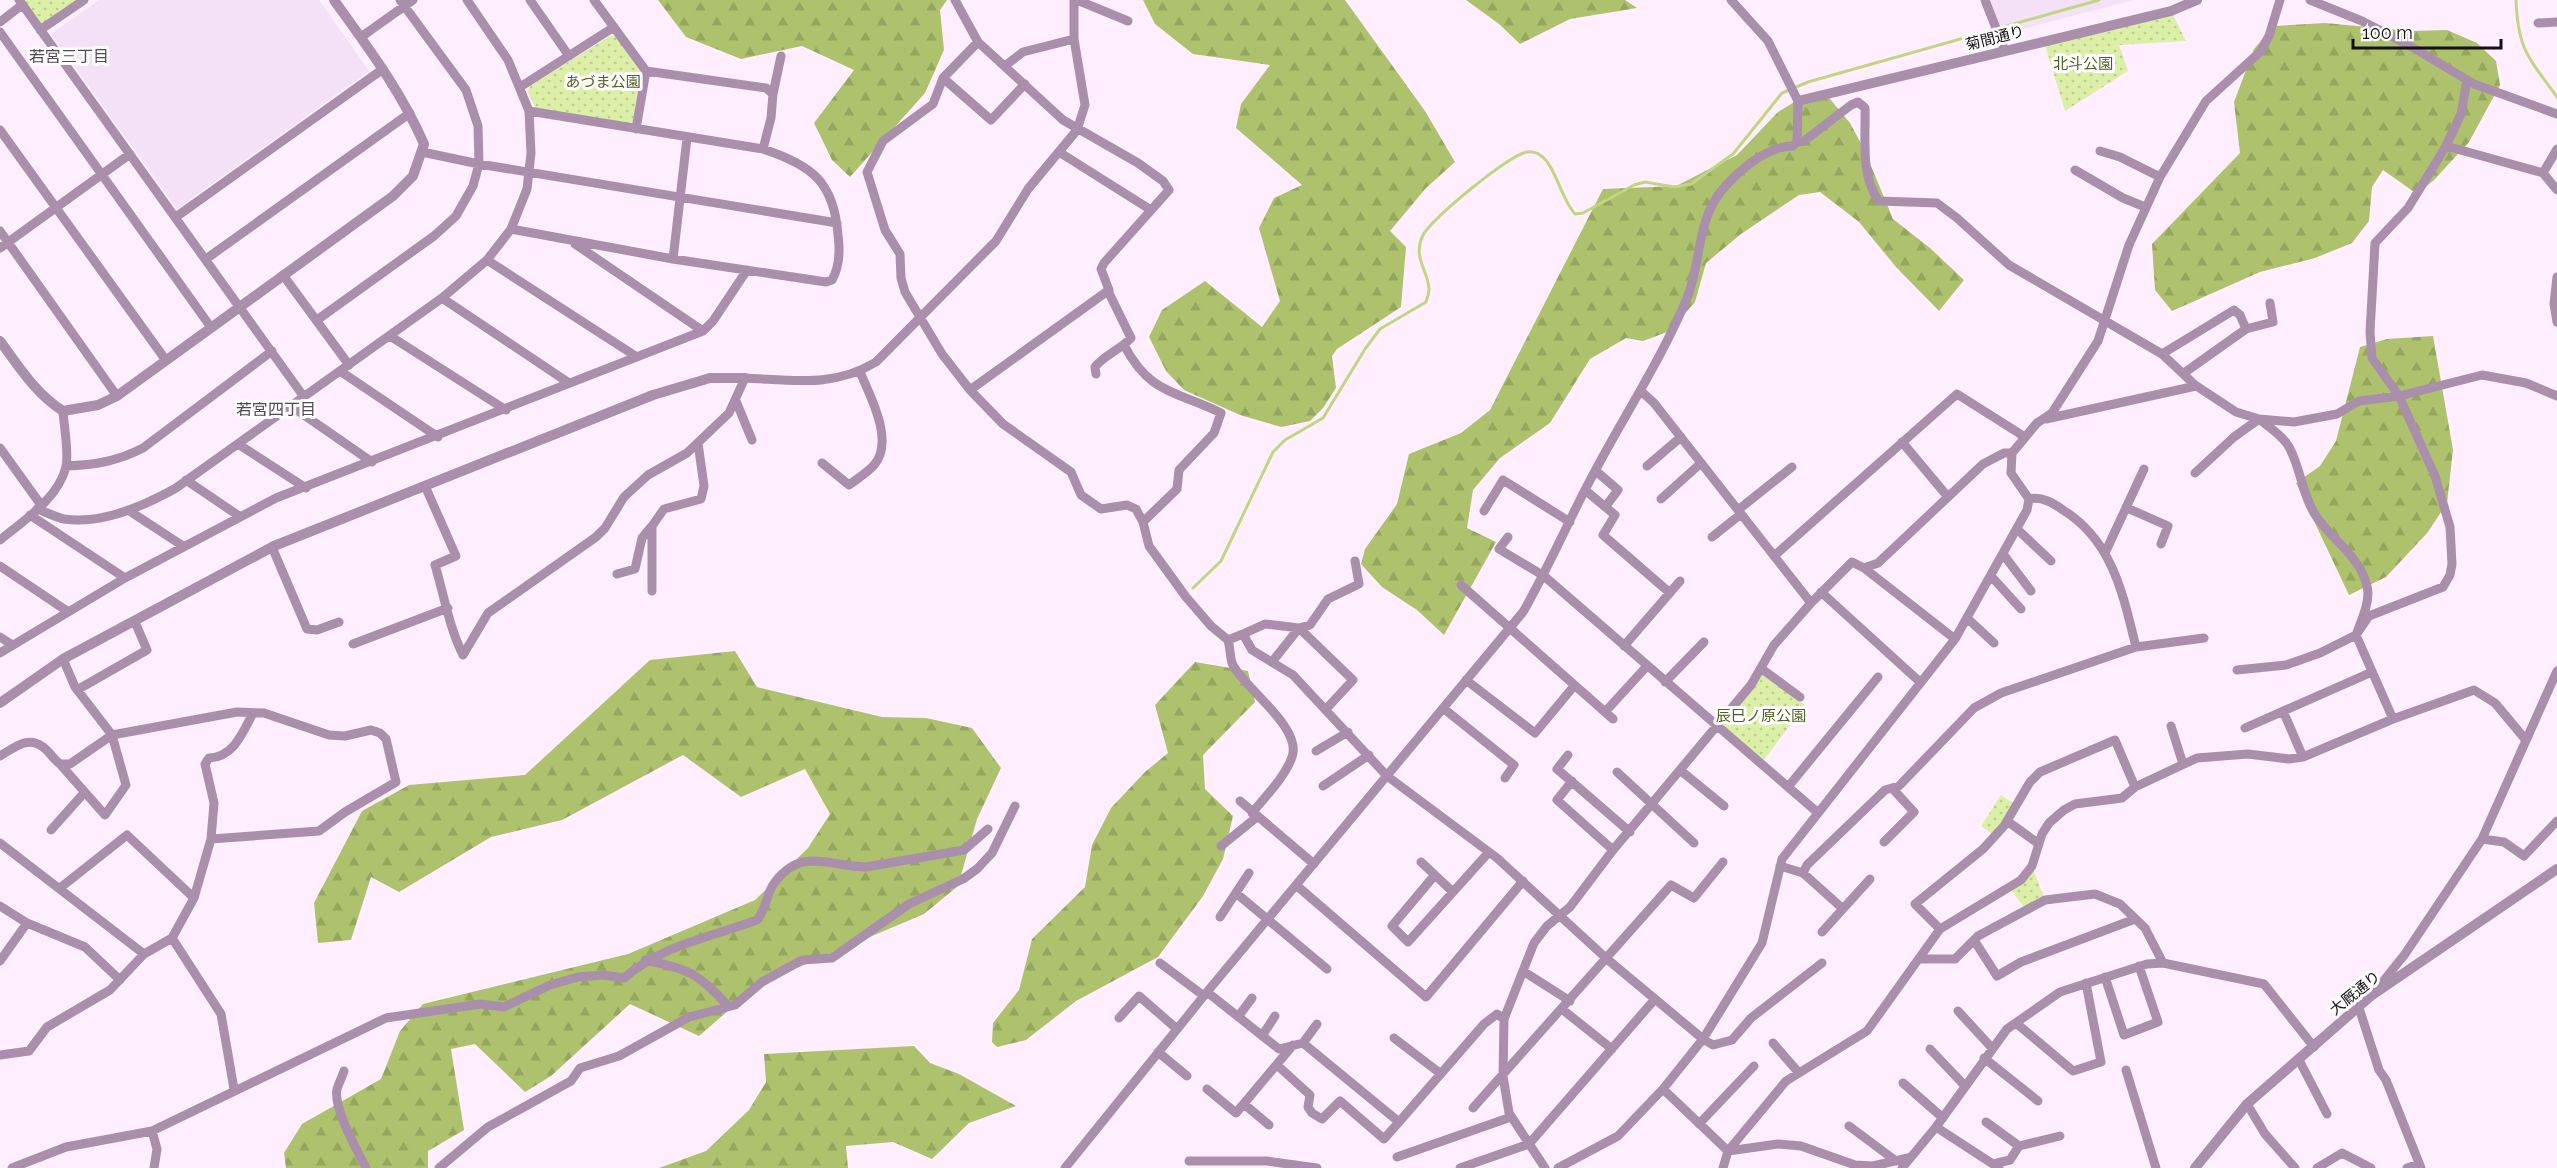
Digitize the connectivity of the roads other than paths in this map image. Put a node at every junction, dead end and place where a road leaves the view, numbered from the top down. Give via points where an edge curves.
1 (84, 0) edge
2 (334, 0) edge
3 (467, 0) edge
4 (530, 0) edge
5 (594, 0) edge
6 (955, 0) edge
7 (1076, 0) edge
8 (1731, 0) edge
9 (1985, 0) edge
10 (2197, 0) edge
11 (2280, 0) edge
12 (2310, 0) edge
13 (406, 2) edge
14 (20, 3) edge
15 (1128, 21) dead end
16 (0, 22) edge
17 (2557, 22) edge
18 (2538, 23) dead end
19 (614, 27) junction
20 (40, 30) junction
21 (0, 32) edge
22 (361, 37) junction
23 (1074, 39) junction
24 (978, 42) junction
25 (2006, 51) junction
26 (569, 56) junction
27 (782, 57) dead end
28 (1006, 65) junction
29 (383, 69) junction
30 (646, 71) junction
31 (943, 78) junction
32 (2467, 80) junction
33 (1025, 84) junction
34 (520, 87) junction
35 (773, 94) junction
36 (1798, 101) junction
37 (529, 111) junction
38 (410, 113) junction
39 (2557, 114) edge
40 (636, 129) junction
41 (0, 130) edge
42 (1077, 130) junction
43 (687, 138) junction
44 (1797, 142) junction
45 (2446, 146) junction
46 (763, 149) junction
47 (2557, 149) edge
48 (422, 152) junction
49 (1059, 152) junction
50 (2100, 152) dead end
51 (130, 154) junction
52 (479, 164) junction
53 (2075, 170) dead end
54 (530, 172) junction
55 (2543, 173) junction
56 (102, 174) junction
57 (2160, 177) junction
58 (2557, 190) edge
59 (680, 198) junction
60 (56, 207) junction
61 (2145, 207) junction
62 (1151, 210) junction
63 (176, 217) junction
64 (837, 223) junction
65 (511, 229) junction
66 (0, 231) edge
67 (571, 241) junction
68 (4, 245) edge
69 (673, 259) junction
70 (206, 260) junction
71 (487, 260) junction
72 (747, 270) junction
73 (283, 275) junction
74 (2557, 277) edge
75 (1108, 291) junction
76 (442, 298) junction
77 (2270, 303) dead end
78 (240, 305) junction
79 (921, 317) junction
80 (317, 320) junction
81 (2105, 320) junction
82 (2557, 322) edge
83 (210, 326) junction
84 (2246, 329) junction
85 (703, 331) junction
86 (390, 336) junction
87 (0, 341) edge
88 (1124, 345) junction
89 (272, 351) junction
90 (2162, 354) junction
91 (637, 357) junction
92 (165, 359) junction
93 (350, 364) junction
94 (340, 371) junction
95 (860, 372) junction
96 (2184, 373) junction
97 (1096, 374) dead end
98 (745, 378) junction
99 (569, 382) junction
100 (2196, 386) junction
101 (970, 390) junction
102 (1641, 391) junction
103 (117, 396) junction
104 (2399, 396) junction
105 (2557, 396) edge
106 (304, 397) junction
107 (736, 401) junction
108 (291, 406) junction
109 (506, 410) junction
110 (63, 411) junction
111 (2259, 419) junction
112 (2042, 420) junction
113 (438, 437) junction
114 (1681, 437) junction
115 (2025, 437) junction
116 (752, 440) dead end
117 (1902, 442) junction
118 (698, 443) junction
119 (238, 444) junction
120 (0, 448) edge
121 (2012, 453) junction
122 (372, 462) junction
123 (822, 463) dead end
124 (1701, 463) junction
125 (66, 466) junction
126 (1647, 466) dead end
127 (1792, 467) dead end
128 (2144, 469) dead end
129 (1596, 471) junction
130 (2195, 472) dead end
131 (186, 480) junction
132 (425, 486) junction
133 (306, 488) junction
134 (1585, 490) junction
135 (1948, 497) junction
136 (1662, 499) dead end
137 (2029, 499) junction
138 (1606, 506) junction
139 (2127, 507) junction
140 (36, 510) junction
141 (128, 510) junction
142 (1484, 511) dead end
143 (1739, 512) junction
144 (239, 516) junction
145 (1143, 522) junction
146 (1570, 522) junction
147 (652, 526) junction
148 (2017, 528) junction
149 (1508, 537) dead end
150 (1712, 537) dead end
151 (0, 540) edge
152 (2161, 544) dead end
153 (183, 546) junction
154 (272, 547) junction
155 (2105, 553) junction
156 (1774, 555) junction
157 (2003, 555) junction
158 (1355, 561) dead end
159 (2051, 561) dead end
160 (0, 566) edge
161 (1864, 568) junction
162 (617, 574) dead end
163 (1544, 576) junction
164 (1991, 576) junction
165 (125, 578) junction
166 (1680, 581) dead end
167 (1461, 585) dead end
168 (652, 591) dead end
169 (2031, 591) dead end
170 (1821, 592) junction
171 (1670, 593) junction
172 (1811, 603) junction
173 (448, 608) junction
174 (2021, 609) dead end
175 (67, 611) junction
176 (1967, 618) junction
177 (135, 622) junction
178 (339, 622) dead end
179 (1299, 628) junction
180 (1508, 629) junction
181 (1243, 634) junction
182 (2356, 635) junction
183 (0, 637) edge
184 (2204, 638) dead end
185 (1955, 639) junction
186 (1228, 640) junction
187 (1704, 642) dead end
188 (1994, 643) dead end
189 (11, 644) junction
190 (353, 644) dead end
191 (1624, 646) junction
192 (2136, 647) junction
193 (0, 653) edge
194 (63, 659) junction
195 (1272, 662) junction
196 (1647, 666) junction
197 (1762, 669) junction
198 (2237, 670) dead end
199 (2557, 671) edge
200 (2372, 672) junction
201 (1878, 677) dead end
202 (1466, 680) junction
203 (1665, 682) junction
204 (1920, 682) junction
205 (1574, 686) junction
206 (77, 690) junction
207 (1800, 697) dead end
208 (0, 703) edge
209 (1326, 708) junction
210 (1443, 708) junction
211 (2283, 711) junction
212 (253, 713) junction
213 (2393, 719) junction
214 (1716, 726) junction
215 (2171, 726) dead end
216 (2245, 728) dead end
217 (1348, 732) junction
218 (112, 735) junction
219 (2525, 739) junction
220 (1316, 751) dead end
221 (1369, 755) junction
222 (1568, 755) dead end
223 (0, 756) edge
224 (2303, 757) junction
225 (60, 764) junction
226 (2183, 764) junction
227 (1680, 770) junction
228 (1617, 772) dead end
229 (1388, 776) junction
230 (1505, 778) dead end
231 (1572, 781) junction
232 (1323, 786) dead end
233 (1788, 787) junction
234 (2135, 787) junction
235 (1892, 788) junction
236 (84, 793) junction
237 (1240, 801) dead end
238 (1652, 805) junction
239 (1015, 806) dead end
240 (1724, 806) dead end
241 (1817, 812) junction
242 (1254, 815) junction
243 (2007, 821) junction
244 (2557, 821) edge
245 (51, 830) dead end
246 (988, 830) dead end
247 (1630, 832) junction
248 (2482, 838) junction
249 (211, 839) junction
250 (1884, 842) dead end
251 (0, 843) edge
252 (1694, 843) dead end
253 (2039, 844) junction
254 (1221, 846) dead end
255 (1613, 850) junction
256 (1489, 852) junction
257 (1421, 862) dead end
258 (1723, 862) dead end
259 (1314, 864) junction
260 (1780, 866) junction
261 (2557, 869) edge
262 (1249, 873) dead end
263 (1803, 873) junction
264 (1434, 876) junction
265 (1870, 879) dead end
266 (1522, 881) junction
267 (1296, 885) junction
268 (60, 888) junction
269 (1453, 892) junction
270 (1236, 893) junction
271 (194, 898) junction
272 (0, 906) edge
273 (1842, 908) junction
274 (1559, 915) junction
275 (1220, 916) dead end
276 (2135, 919) junction
277 (1267, 920) junction
278 (27, 923) junction
279 (1940, 929) junction
280 (1822, 932) dead end
281 (172, 938) junction
282 (1974, 940) junction
283 (144, 954) junction
284 (1607, 959) junction
285 (1919, 959) junction
286 (645, 960) junction
287 (0, 961) edge
288 (1160, 963) dead end
289 (1822, 963) dead end
290 (2163, 963) junction
291 (2139, 966) junction
292 (1328, 969) dead end
293 (1523, 971) junction
294 (2105, 977) junction
295 (120, 980) junction
296 (2086, 983) junction
297 (1205, 994) junction
298 (2372, 995) junction
299 (1252, 998) dead end
300 (1655, 999) junction
301 (1570, 1001) junction
302 (728, 1006) junction
303 (2359, 1008) junction
304 (1563, 1010) junction
305 (1958, 1011) dead end
306 (1275, 1016) dead end
307 (1239, 1017) junction
308 (1119, 1018) dead end
309 (1504, 1019) junction
310 (2016, 1023) junction
311 (1317, 1024) dead end
312 (1177, 1029) junction
313 (1262, 1036) junction
314 (1394, 1038) dead end
315 (1703, 1039) junction
316 (1773, 1043) dead end
317 (1298, 1044) junction
318 (2314, 1047) junction
319 (1992, 1048) junction
320 (1612, 1049) junction
321 (1930, 1049) dead end
322 (1158, 1052) junction
323 (0, 1055) edge
324 (1984, 1058) junction
325 (2299, 1060) junction
326 (1277, 1065) junction
327 (1754, 1066) dead end
328 (2126, 1070) dead end
329 (344, 1071) dead end
330 (1799, 1073) junction
331 (1441, 1074) junction
332 (1187, 1076) dead end
333 (1503, 1076) junction
334 (1903, 1083) dead end
335 (1965, 1086) junction
336 (234, 1089) junction
337 (1207, 1089) dead end
338 (1663, 1089) junction
339 (2038, 1101) dead end
340 (1244, 1104) junction
341 (2247, 1104) junction
342 (1473, 1108) dead end
343 (2327, 1114) dead end
344 (1511, 1117) junction
345 (1942, 1118) junction
346 (1399, 1122) junction
347 (1986, 1122) dead end
348 (1699, 1124) junction
349 (1269, 1125) dead end
350 (1850, 1126) dead end
351 (1936, 1127) junction
352 (152, 1131) junction
353 (2060, 1136) dead end
354 (1529, 1144) junction
355 (2019, 1146) junction
356 (1728, 1151) junction
357 (1397, 1157) dead end
358 (1189, 1161) dead end
359 (1899, 1164) edge
360 (1260, 1165) edge
361 (2292, 1165) edge
362 (1996, 1166) edge
363 (2420, 1166) edge
364 (12, 1168) edge
365 (154, 1168) edge
366 (366, 1168) edge
367 (439, 1168) edge
368 (1065, 1168) edge
369 (1317, 1168) edge
370 (1460, 1168) edge
371 (1545, 1168) edge
372 (1558, 1168) edge
373 (1723, 1168) edge
374 (2156, 1168) edge
375 (2195, 1168) edge
376 (2280, 1168) edge
377 (2317, 1168) edge
378 (2372, 1168) edge
379 (2407, 1168) edge

1 - 20 street
2 - 22 street
3 - 34 street via 508,60
4 - 26 street
5 - 19 street
6 - 24 street
7 - 15 street
7 - 23 street
8 - 36 street via 1768,41
9 - 25 street
10 - 25 street, 菊間通り via 2171,11
11 - 57 street via 2260,52 2206,101
12 - 32 street via 2372,26
13 - 22 street
13 - 52 street via 466,90 478,126
14 - 16 street
14 - 20 street
17 - 18 street
19 - 26 street
19 - 30 street
20 - 51 street
21 - 56 street
22 - 29 street
23 - 28 street via 1023,52
23 - 42 street via 1085,95 1084,113
24 - 28 street
24 - 31 street
25 - 36 street, 菊間通り
26 - 34 street
27 - 35 street
28 - 33 street
29 - 38 street
29 - 63 street
30 - 35 street via 766,88
30 - 40 street
31 - 33 street via 991,120
31 - 79 street via 933,104 883,141 867,172 885,230 900,254 905,292
32 - 39 street
32 - 45 street via 2461,114
33 - 42 street
34 - 37 street
35 - 46 street
36 - 44 street
37 - 40 street
37 - 54 street
38 - 48 street via 424,144
38 - 70 street
40 - 43 street
41 - 60 street
42 - 49 street
42 - 62 street via 1163,181 1169,190
43 - 46 street
43 - 59 street
44 - 81 street via 1804,141 1858,102 1865,108 1866,172 1880,201 1936,204 2009,265
44 - 102 street via 1777,147 1721,191 1710,213 1689,294
45 - 55 street
45 - 104 street via 2408,208 2375,243 2372,358
46 - 64 street via 792,158 810,170 835,204
47 - 55 street
48 - 52 street
48 - 73 street via 413,176 393,196
49 - 62 street
49 - 79 street via 1028,189 996,241
50 - 57 street via 2120,157
51 - 56 street
51 - 63 street
52 - 54 street
52 - 80 street via 473,186 456,216
53 - 61 street
54 - 59 street
54 - 65 street
55 - 58 street
56 - 60 street
56 - 83 street
57 - 61 street
59 - 64 street
59 - 69 street
60 - 68 street
60 - 92 street
61 - 81 street
62 - 75 street via 1104,263 1101,269 1109,284
63 - 70 street
64 - 72 street via 840,252 832,280
65 - 67 street
65 - 71 street
66 - 68 street
67 - 69 street
67 - 85 street
68 - 103 street
69 - 72 street
70 - 78 street
71 - 76 street
71 - 91 street
72 - 85 street
73 - 78 street
73 - 80 street
74 - 82 street
75 - 88 street via 1130,332 1131,338
75 - 101 street
76 - 86 street
76 - 99 street
77 - 84 street via 2273,322
78 - 83 street
78 - 89 street
79 - 95 street via 876,362
79 - 101 street via 942,354
80 - 93 street
81 - 90 street
81 - 112 street via 2098,341 2052,413
83 - 92 street
84 - 90 street via 2234,310
84 - 96 street
85 - 91 street
86 - 93 street
86 - 109 street
87 - 110 street via 35,387
88 - 97 street via 1100,360
88 - 145 street via 1156,385 1221,413 1214,433 1179,470 1177,489
89 - 106 street
89 - 125 street via 143,448 98,465
90 - 96 street
91 - 99 street
92 - 103 street
93 - 94 street
94 - 106 street
94 - 113 street
95 - 98 street via 827,379
95 - 123 street via 880,432 882,447 875,464 849,485
96 - 100 street
98 - 107 street
98 - 132 street via 691,382
99 - 109 street
100 - 111 street via 2236,412
100 - 112 street
101 - 145 street via 1003,424 1071,472 1081,495 1094,505 1101,509 1127,505 1136,509
102 - 114 street
102 - 129 street
103 - 110 street via 98,405
104 - 105 street via 2482,375 2526,383
104 - 111 street via 2359,401 2337,414 2294,422
104 - 182 street via 2444,501 2451,528 2452,564 2443,586 2369,616
106 - 108 street
107 - 116 street
107 - 118 street
108 - 119 street
108 - 122 street
109 - 113 street
110 - 125 street
111 - 130 street
111 - 182 street via 2289,446 2317,518 2351,554 2368,587
112 - 115 street
113 - 122 street
114 - 124 street
114 - 126 street
115 - 117 street via 1957,394
115 - 121 street
117 - 135 street
117 - 156 street
118 - 147 street via 704,486 700,499 664,509
118 - 173 street via 676,461 648,475 624,497 596,537 488,613 463,655 452,632
119 - 131 street
119 - 133 street
120 - 140 street
121 - 135 street via 1983,464
121 - 137 street via 2011,473
122 - 133 street
124 - 136 street
124 - 143 street
125 - 140 street via 59,484
127 - 143 street
128 - 139 street
129 - 134 street
129 - 138 street via 1618,490
131 - 141 street via 150,503
131 - 144 street
132 - 154 street
132 - 173 street via 456,556 435,565
133 - 144 street
134 - 138 street
134 - 146 street
135 - 161 street via 1878,563
137 - 148 street
137 - 155 street via 2049,501 2073,516
138 - 171 street via 1615,515 1603,535
139 - 152 street via 2168,526
139 - 155 street
140 - 141 street via 64,519
140 - 151 street
140 - 165 street
141 - 153 street
142 - 146 street via 1503,480
143 - 150 street
143 - 156 street
144 - 153 street
145 - 186 street via 1149,546 1186,597
146 - 163 street
147 - 162 street via 642,538 635,568
147 - 168 street
148 - 157 street
148 - 159 street
149 - 163 street via 1499,549
153 - 165 street
154 - 177 street
154 - 178 street via 307,628 317,630
155 - 192 street via 2121,587
156 - 172 street
157 - 164 street
157 - 169 street
158 - 179 street via 1359,584 1328,599 1314,621
160 - 175 street
161 - 170 street via 1852,562
161 - 185 street
163 - 180 street
163 - 191 street
164 - 174 street
164 - 176 street
165 - 175 street
166 - 171 street
167 - 180 street
170 - 172 street
170 - 204 street
171 - 191 street
172 - 197 street via 1774,645
173 - 190 street
175 - 189 street
176 - 185 street
176 - 188 street
177 - 194 street
177 - 206 street via 147,650
179 - 181 street via 1265,624
179 - 195 street
179 - 209 street via 1353,680
180 - 202 street
180 - 205 street
181 - 186 street
181 - 195 street via 1252,650
182 - 198 street via 2286,665
182 - 200 street
183 - 189 street
184 - 192 street
185 - 204 street
186 - 242 street via 1233,663 1274,710 1293,745 1289,765
187 - 203 street
189 - 193 street
191 - 196 street
192 - 235 street via 2017,685 1974,708 1899,786
194 - 206 street
194 - 208 street
195 - 209 street via 1293,675
196 - 203 street
196 - 205 street via 1609,716
197 - 207 street
197 - 214 street
199 - 219 street
200 - 211 street
200 - 213 street
201 - 233 street
202 - 205 street via 1535,733
202 - 210 street
203 - 214 street
204 - 241 street
206 - 218 street
209 - 217 street
210 - 229 street
210 - 230 street via 1514,765
211 - 216 street
211 - 224 street
212 - 218 street via 237,712
212 - 249 street via 232,748 209,758 205,765 214,803
212 - 249 street via 329,735 371,730 380,733 386,739 396,782 319,831
213 - 219 street via 2474,690 2495,703
213 - 224 street
214 - 227 street
214 - 233 street
215 - 226 street
217 - 220 street
217 - 221 street
218 - 225 street via 70,764
218 - 236 street via 126,785 105,815
219 - 248 street
221 - 229 street
221 - 232 street
222 - 231 street via 1557,769
223 - 225 street via 34,741
224 - 226 street via 2248,754 2197,758
225 - 236 street
226 - 234 street
227 - 238 street
227 - 240 street
228 - 238 street
229 - 256 street
229 - 259 street
231 - 247 street
231 - 255 street via 1557,800
233 - 241 street
234 - 243 street via 2115,740 2040,772
234 - 253 street via 2122,798 2075,804 2064,810 2049,823
235 - 250 street via 1914,812
235 - 263 street via 1878,797
236 - 245 street
237 - 242 street
238 - 247 street
238 - 252 street
239 - 302 street via 992,853 977,869 909,904 832,958 802,960
241 - 260 street
242 - 254 street
242 - 259 street
243 - 253 street
243 - 279 street via 1983,849 1915,904
244 - 248 street via 2524,856 2504,842
246 - 286 street via 964,850 866,867 818,859 805,861 775,881 757,920
247 - 255 street
248 - 298 street via 2405,954
249 - 271 street
251 - 268 street
253 - 279 street via 2032,866 2021,880
255 - 274 street via 1570,908
256 - 266 street
256 - 269 street
257 - 264 street
258 - 284 street via 1694,898 1671,885
259 - 267 street
260 - 263 street
260 - 315 street via 1762,943
261 - 298 street, 大厩通り
262 - 270 street
263 - 273 street
264 - 269 street
264 - 269 street via 1392,926 1408,942
265 - 273 street
266 - 267 street via 1426,997
266 - 274 street
267 - 277 street
268 - 271 street via 127,835
268 - 283 street
270 - 275 street
270 - 277 street
271 - 281 street
272 - 278 street
273 - 280 street
274 - 284 street
274 - 293 street via 1534,943
276 - 282 street via 2120,904 2095,894 2045,900
276 - 282 street via 2021,962 1997,976
276 - 290 street via 2145,928
277 - 292 street
277 - 297 street
278 - 287 street
278 - 295 street via 84,947
279 - 285 street
281 - 283 street
281 - 336 street via 221,1014
282 - 285 street via 1955,959
283 - 295 street
284 - 300 street
284 - 301 street
285 - 330 street via 1867,1031
286 - 302 street via 680,968 705,980
286 - 336 street via 624,978 578,977 504,1006 480,1004 386,1018
288 - 297 street
289 - 315 street via 1751,1018 1732,1041 1713,1045
290 - 291 street
290 - 318 street via 2264,984
291 - 294 street
291 - 294 street via 2158,1022 2124,1035
293 - 301 street
293 - 309 street
294 - 296 street
295 - 323 street via 47,1027 29,1051
296 - 310 street via 2054,996
296 - 310 street via 2101,1062 2073,1071
297 - 307 street
297 - 312 street
298 - 303 street, 大厩通り
299 - 307 street
300 - 315 street
300 - 320 street
301 - 304 street
302 - 367 street via 689,1017 620,1056 580,1068 571,1082 488,1127
303 - 318 street, 大厩通り
303 - 363 street via 2379,1070
304 - 320 street
304 - 333 street
305 - 319 street
306 - 313 street
307 - 313 street
308 - 312 street via 1139,996
309 - 331 street via 1497,1014 1484,1024
309 - 333 street
310 - 319 street
311 - 317 street
312 - 322 street
313 - 317 street via 1279,1049
314 - 331 street
315 - 338 street
316 - 330 street
317 - 326 street
317 - 346 street
318 - 325 street, 大厩通り
319 - 324 street
320 - 354 street
321 - 335 street
322 - 332 street
322 - 368 street
324 - 335 street
324 - 339 street
325 - 341 street, 大厩通り
325 - 343 street
326 - 340 street
326 - 346 street via 1310,1095 1308,1107 1322,1119 1340,1101 1384,1139
327 - 348 street
328 - 374 street
329 - 366 street via 336,1091 348,1132
330 - 356 street via 1786,1081
331 - 346 street
333 - 342 street
333 - 344 street
334 - 345 street
335 - 345 street
336 - 352 street
337 - 340 street via 1236,1113
338 - 348 street
338 - 372 street via 1618,1136
340 - 349 street
341 - 361 street via 2265,1134
341 - 375 street, 大厩通り
344 - 354 street
344 - 357 street
345 - 351 street
347 - 355 street
348 - 356 street
350 - 359 street
351 - 359 street
351 - 362 street
352 - 364 street via 66,1147
352 - 365 street via 157,1149
353 - 355 street
354 - 370 street
354 - 371 street
355 - 362 street via 2010,1160
356 - 359 street via 1778,1144 1801,1146 1855,1165
356 - 373 street
358 - 360 street
360 - 369 street
361 - 376 street
363 - 379 street
377 - 378 street via 2342,1153

